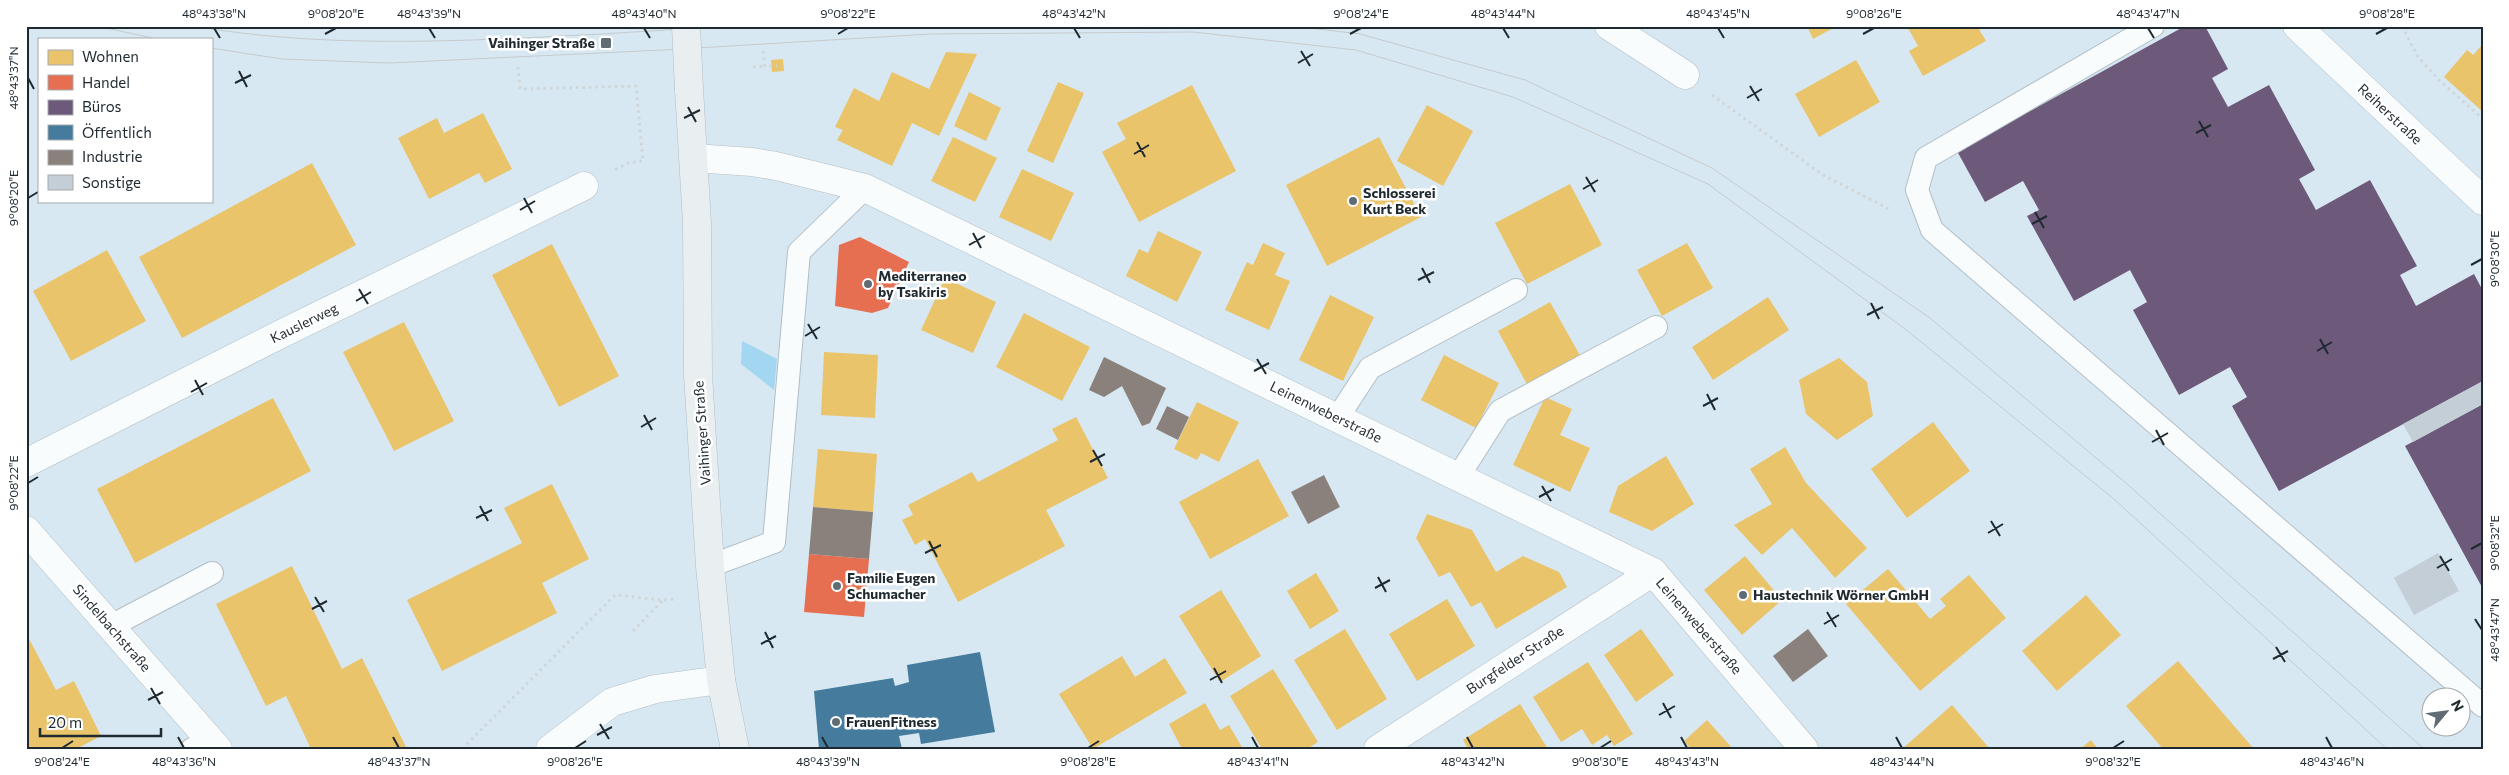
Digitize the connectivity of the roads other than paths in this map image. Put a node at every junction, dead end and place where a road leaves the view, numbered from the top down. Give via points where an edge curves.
1 (686, 26) edge
2 (1609, 26) edge
3 (2153, 26) edge
4 (2297, 26) edge
5 (1685, 75) road end
6 (694, 158) junction
7 (584, 186) dead end
8 (865, 188) junction
9 (2483, 201) edge
10 (1516, 290) dead end
11 (1656, 327) dead end
12 (1338, 417) junction
13 (26, 463) edge
14 (1458, 477) junction
15 (26, 530) edge
16 (710, 566) junction
17 (1653, 572) junction
18 (212, 573) dead end
19 (111, 626) junction
20 (721, 680) junction
21 (2483, 706) edge
22 (207, 746) edge
23 (550, 749) edge
24 (735, 749) edge
25 (1378, 749) edge
26 (1804, 749) edge

1 - 6 main road, Vaihinger Straße, bridge
2 - 5 street
3 - 21 lane via 1926,158 1917,190 1932,230
4 - 9 street, Reiherstraße
6 - 8 street, Leinenweberstraße via 776,166
6 - 16 main road, Vaihinger Straße via 698,375
7 - 13 street, Kauslerweg
8 - 12 street, Leinenweberstraße
8 - 16 lane via 799,252 774,542
10 - 12 lane via 1370,368
11 - 14 lane via 1500,411
12 - 14 street, Leinenweberstraße
14 - 17 street, Leinenweberstraße
15 - 19 street, Sindelbachstraße
16 - 20 main road, Vaihinger Straße
17 - 25 street, Burgfelder Straße
17 - 26 street, Leinenweberstraße
18 - 19 lane
19 - 22 street, Sindelbachstraße
20 - 23 street via 654,689 612,702
20 - 24 main road, Vaihinger Straße

